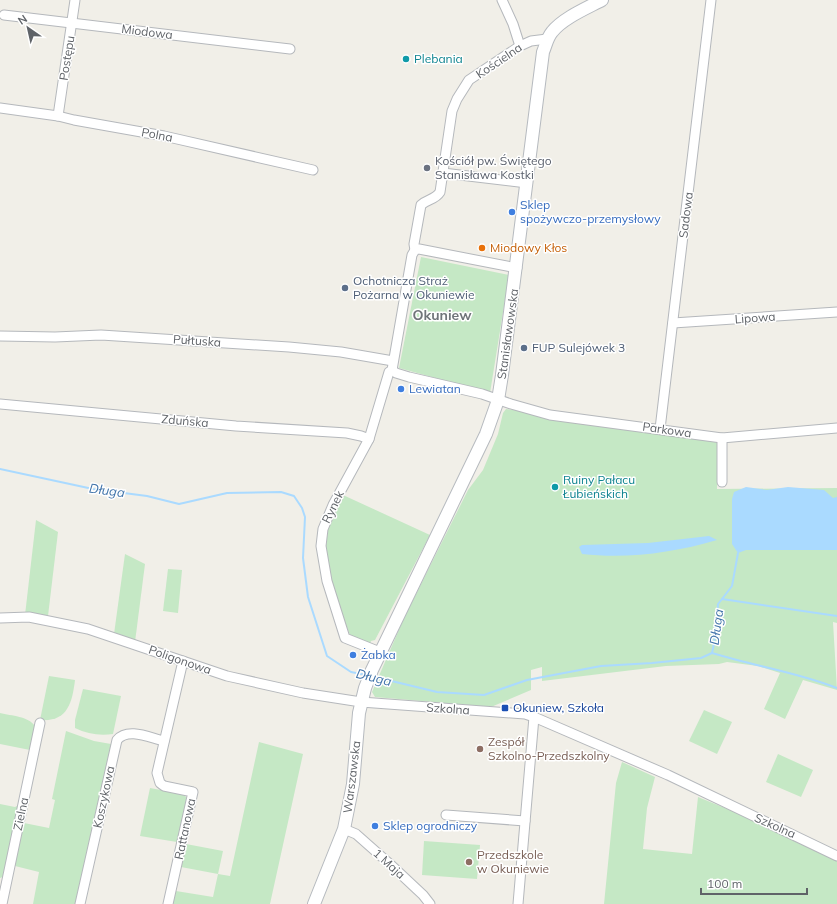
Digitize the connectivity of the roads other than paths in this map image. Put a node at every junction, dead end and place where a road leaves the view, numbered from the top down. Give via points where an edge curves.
1 (75, 0) edge
2 (502, 0) edge
3 (602, 0) edge
4 (711, 0) edge
5 (4, 16) dead end
6 (72, 23) junction
7 (548, 40) junction
8 (520, 46) junction
9 (290, 49) dead end
10 (0, 108) edge
11 (58, 116) junction
12 (313, 170) dead end
13 (444, 173) junction
14 (527, 183) junction
15 (415, 250) junction
16 (517, 268) junction
17 (837, 312) edge
18 (673, 323) junction
19 (0, 336) edge
20 (393, 366) junction
21 (498, 400) junction
22 (0, 404) edge
23 (837, 428) edge
24 (660, 429) junction
25 (722, 438) junction
26 (369, 439) junction
27 (722, 482) dead end
28 (0, 618) edge
29 (380, 652) junction
30 (183, 661) junction
31 (372, 670) joint
32 (362, 702) junction
33 (534, 717) junction
34 (40, 723) dead end
35 (164, 741) junction
36 (446, 815) dead end
37 (525, 821) junction
38 (344, 829) junction
39 (837, 856) edge
40 (2, 904) edge
41 (80, 904) edge
42 (168, 904) edge
43 (314, 904) edge
44 (430, 904) edge
45 (518, 904) edge

1 - 6 street, Postępu
2 - 8 street
3 - 7 main road, Stanisławowska via 563,22 552,32
4 - 18 street, Sadowa
5 - 6 street, Miodowa
6 - 9 street, Miodowa
6 - 11 street, Postępu
7 - 8 street, Kościelna via 531,41
7 - 14 main road, Stanisławowska via 543,52
8 - 13 street, Kościelna via 469,80 457,98 452,111
10 - 11 street, Polna
11 - 12 street, Polna via 164,136
13 - 14 street
13 - 15 street, Kościelna via 438,195 421,205
14 - 16 main road, Stanisławowska
15 - 16 street
15 - 20 street, Rynek via 412,255
16 - 21 main road, Stanisławowska
17 - 18 street, Lipowa
18 - 24 street, Sadowa
19 - 20 street, Pułtuska via 55,338 101,335 235,343 341,352
20 - 21 street via 396,373
20 - 26 street, Rynek
21 - 24 street, Parkowa via 550,415
21 - 29 main road, Stanisławowska via 486,434
22 - 26 street, Zduńska via 236,426 347,433
23 - 25 street, Parkowa
24 - 25 street, Parkowa
25 - 27 street
26 - 29 street, Rynek via 333,505 323,529 321,546 327,581 345,638
28 - 30 street, Poligonowa via 29,617 88,629
29 - 31 main road, Stanisławowska
30 - 32 street, Poligonowa via 260,684
30 - 35 street, Rattanowa
31 - 32 main road, Warszawska
32 - 33 street, Szkolna via 525,714
32 - 38 main road, Warszawska via 353,784
33 - 37 street
33 - 39 street, Szkolna via 668,775
34 - 40 street, Zielna
35 - 41 street, Koszykowa via 130,733 120,736 117,740
35 - 42 street, Rattanowa via 158,773 160,783 193,792
36 - 37 street
37 - 45 street
38 - 43 main road, Warszawska
38 - 44 street, 1 Maja via 356,834 391,864

